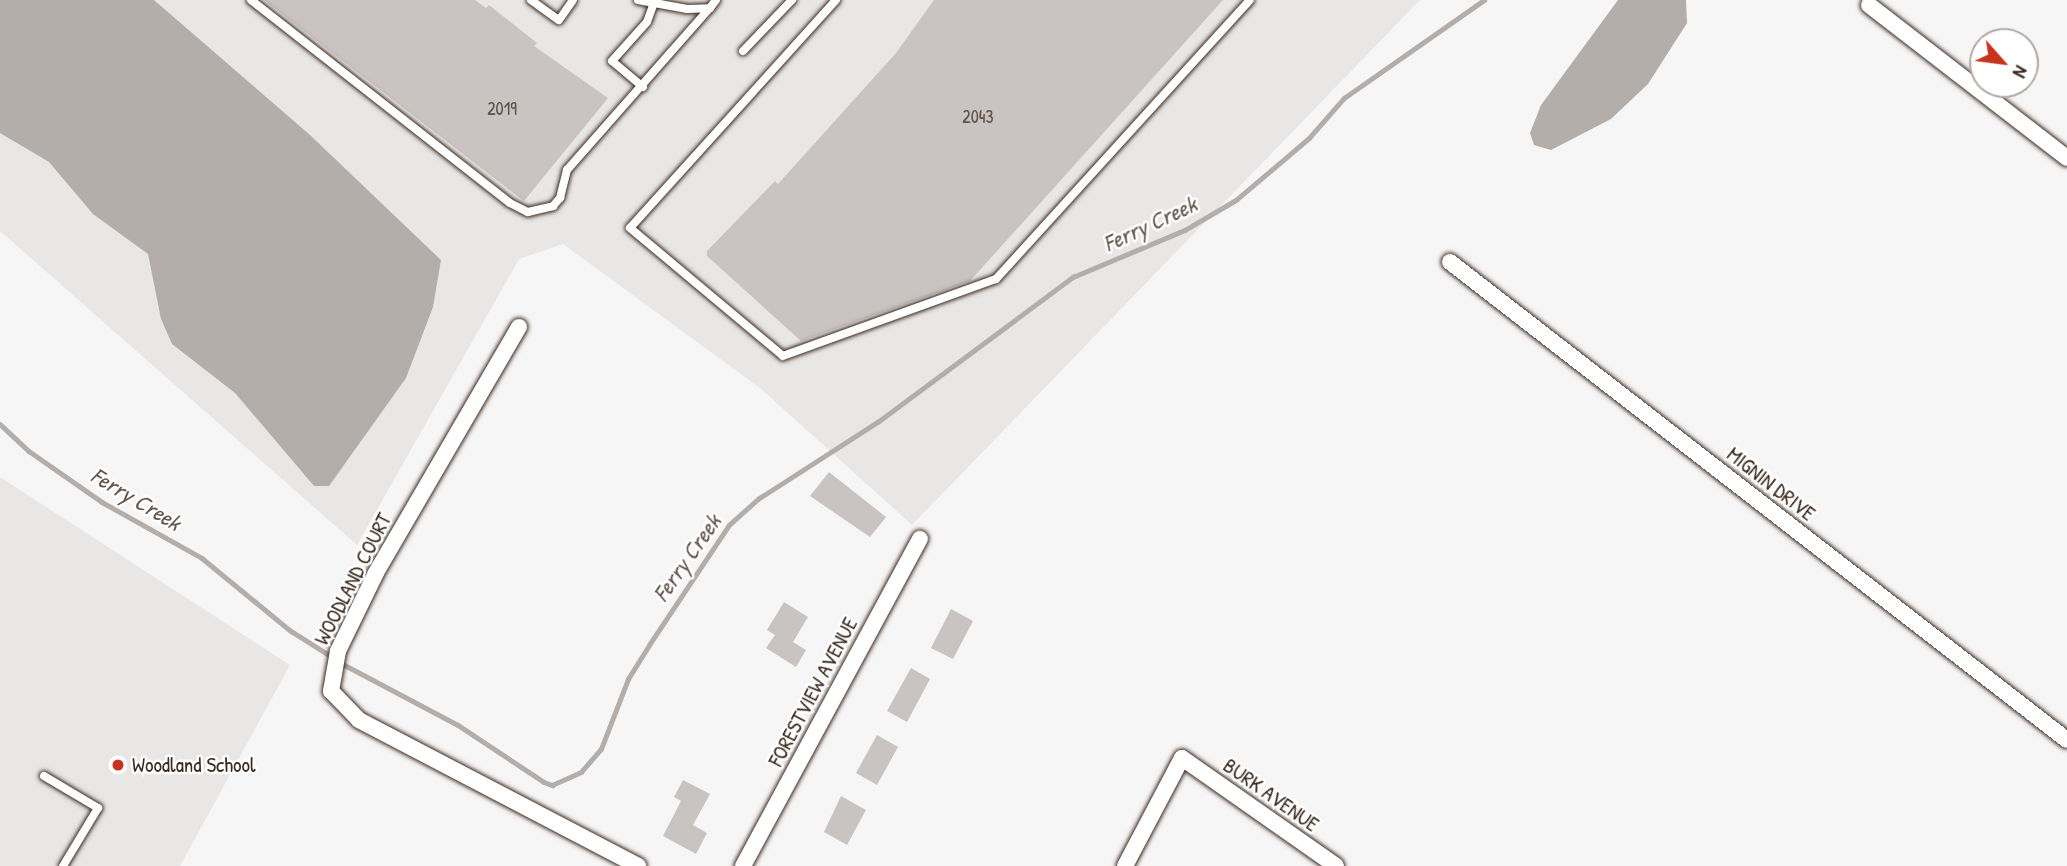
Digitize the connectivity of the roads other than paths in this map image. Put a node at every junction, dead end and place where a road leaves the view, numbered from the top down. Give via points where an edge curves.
1 (251, 0) edge
2 (531, 0) edge
3 (573, 0) edge
4 (638, 0) edge
5 (716, 0) edge
6 (792, 0) edge
7 (836, 0) edge
8 (1250, 0) edge
9 (654, 3) junction
10 (1869, 5) dead end
11 (710, 8) junction
12 (743, 51) dead end
13 (643, 87) junction
14 (2067, 158) edge
15 (1450, 262) dead end
16 (519, 327) dead end
17 (920, 539) dead end
18 (2067, 740) edge
19 (44, 776) dead end
20 (63, 866) edge
21 (638, 866) edge
22 (743, 866) edge
23 (1125, 866) edge
24 (1336, 866) edge

1 - 13 lane via 510,203 528,212 552,206 560,198 567,170
2 - 3 lane via 559,20
4 - 9 lane
5 - 11 lane
6 - 12 lane
7 - 8 lane via 630,229 783,356 996,279
9 - 11 lane
9 - 13 lane via 648,22 612,61
10 - 14 street
11 - 13 lane
15 - 18 street, MIGNIN DRIVE
16 - 21 street, WOODLAND COURT via 376,573 331,670 335,699 359,720
17 - 22 street, FORESTVIEW AVENUE
19 - 20 lane via 98,808
23 - 24 street, BURK AVENUE via 1182,758

